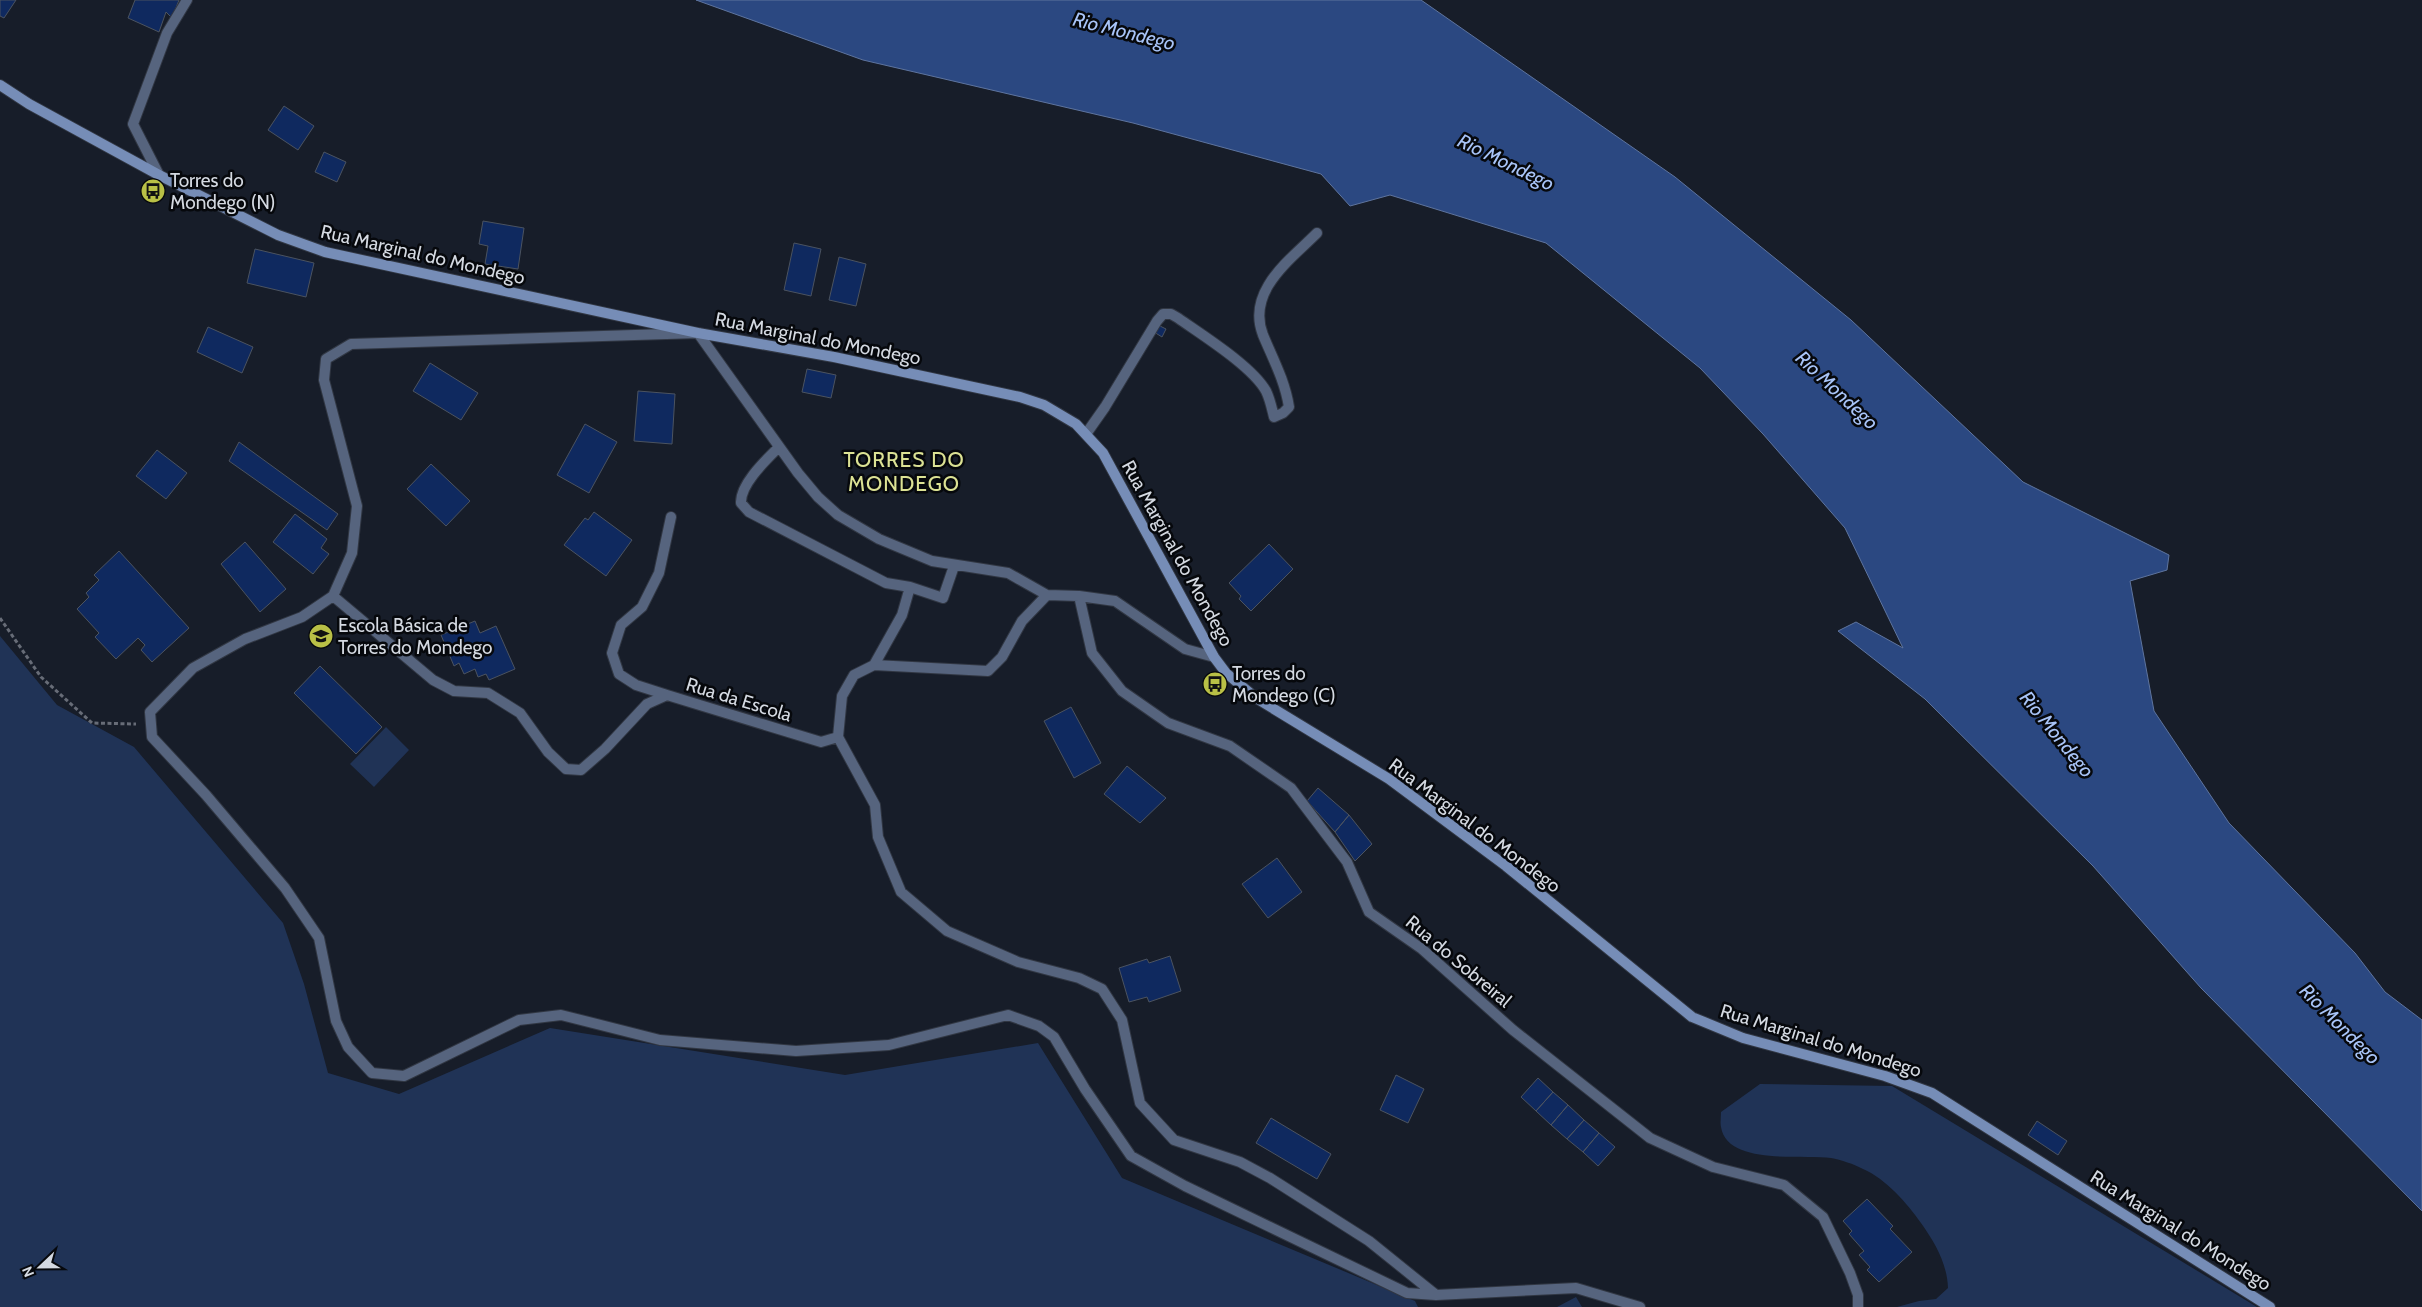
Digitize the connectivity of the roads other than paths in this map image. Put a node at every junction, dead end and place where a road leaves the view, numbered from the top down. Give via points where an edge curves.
1 (187, 0) edge
2 (0, 85) edge
3 (159, 175) junction
4 (1317, 233) dead end
5 (698, 332) junction
6 (1086, 434) junction
7 (779, 447) junction
8 (671, 517) dead end
9 (954, 566) junction
10 (910, 587) junction
11 (1047, 595) junction
12 (333, 596) junction
13 (1079, 596) junction
14 (1214, 657) junction
15 (874, 665) junction
16 (667, 695) junction
17 (838, 737) junction
18 (1436, 1295) junction
19 (1640, 1307) edge
20 (1858, 1307) edge
21 (2270, 1307) edge

1 - 3 street via 167,33 133,124
2 - 3 main road, Rua Marginal do Mondego
3 - 5 main road, Rua Marginal do Mondego via 278,236 325,252
4 - 6 street via 1270,280 1263,292 1259,315 1262,332 1287,391 1289,407 1283,413 1274,417 1267,393 1246,370 1178,318 1164,314
5 - 6 main road, Rua Marginal do Mondego via 1020,397 1044,405 1076,424
5 - 7 street
5 - 12 street via 351,344 326,359 324,380 357,506 352,553
6 - 14 main road, Rua Marginal do Mondego via 1103,452
7 - 9 street via 818,497 847,521 915,555
7 - 10 street via 743,491 741,503 746,510 886,583
8 - 16 street via 659,573 642,607 621,625 612,653 619,674 636,686
9 - 10 street via 943,598
9 - 11 street via 1008,573
10 - 15 street via 902,615
11 - 13 street
11 - 15 street via 1022,621 1002,657 988,671
12 - 16 street, Rua da Escola via 433,680 454,691 488,693 520,713 548,752 566,769 581,770 647,704
12 - 18 street via 302,617 245,639 193,668 150,712 152,737 285,888 320,938 336,1020 348,1047 372,1073 404,1076 519,1020 561,1015 660,1040 796,1051 889,1045 1008,1015 1039,1026 1054,1037 1131,1156 1185,1186 1408,1293
13 - 14 street via 1115,601 1185,649
13 - 20 street, Rua do Sobreiral via 1092,653 1122,691 1168,723 1230,746 1291,788 1348,862 1369,912 1422,949 1513,1030 1650,1138 1713,1167 1784,1185 1823,1217 1850,1273 1858,1295
14 - 21 main road, Rua Marginal do Mondego via 1226,673 1256,698 1389,779 1506,866 1692,1017 1743,1038 1885,1076 1932,1093
15 - 17 street via 854,675 842,696
16 - 17 street, Rua da Escola via 821,742
17 - 18 street via 875,805 878,837 901,892 947,931 1018,962 1079,978 1102,989 1122,1020 1140,1103 1174,1140 1240,1162 1270,1178 1369,1241
18 - 19 street via 1576,1288

